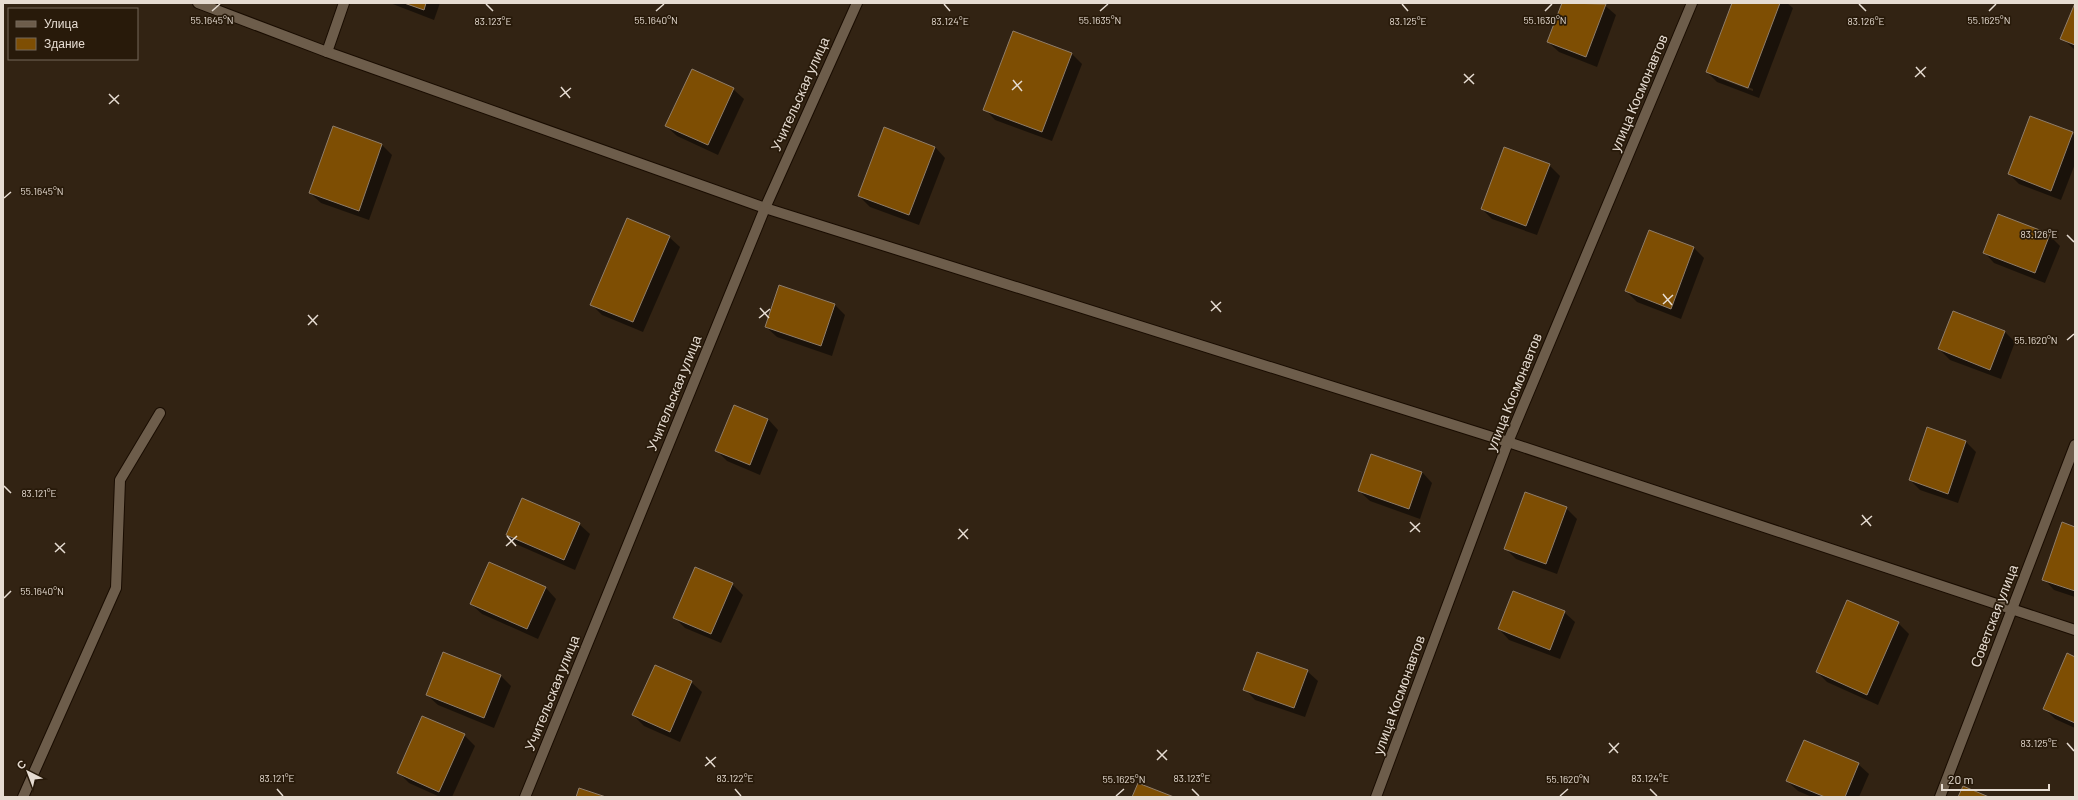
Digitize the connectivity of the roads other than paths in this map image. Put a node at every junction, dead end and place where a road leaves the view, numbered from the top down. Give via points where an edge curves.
1 (198, 3) edge
2 (344, 3) edge
3 (857, 3) edge
4 (1692, 3) edge
5 (327, 52) junction
6 (764, 208) junction
7 (160, 413) dead end
8 (1508, 442) junction
9 (2075, 445) edge
10 (2012, 610) junction
11 (2075, 630) edge
12 (23, 797) edge
13 (525, 797) edge
14 (1376, 797) edge
15 (1940, 797) edge

1 - 5 street
2 - 5 street
3 - 6 street, Учительская улица
4 - 8 street, улица Космонавтов
5 - 6 street
6 - 8 street
6 - 13 street, Учительская улица
7 - 12 street via 120,480 116,588
8 - 10 street
8 - 14 street, улица Космонавтов
9 - 10 street, Советская улица
10 - 11 street
10 - 15 street, Советская улица

